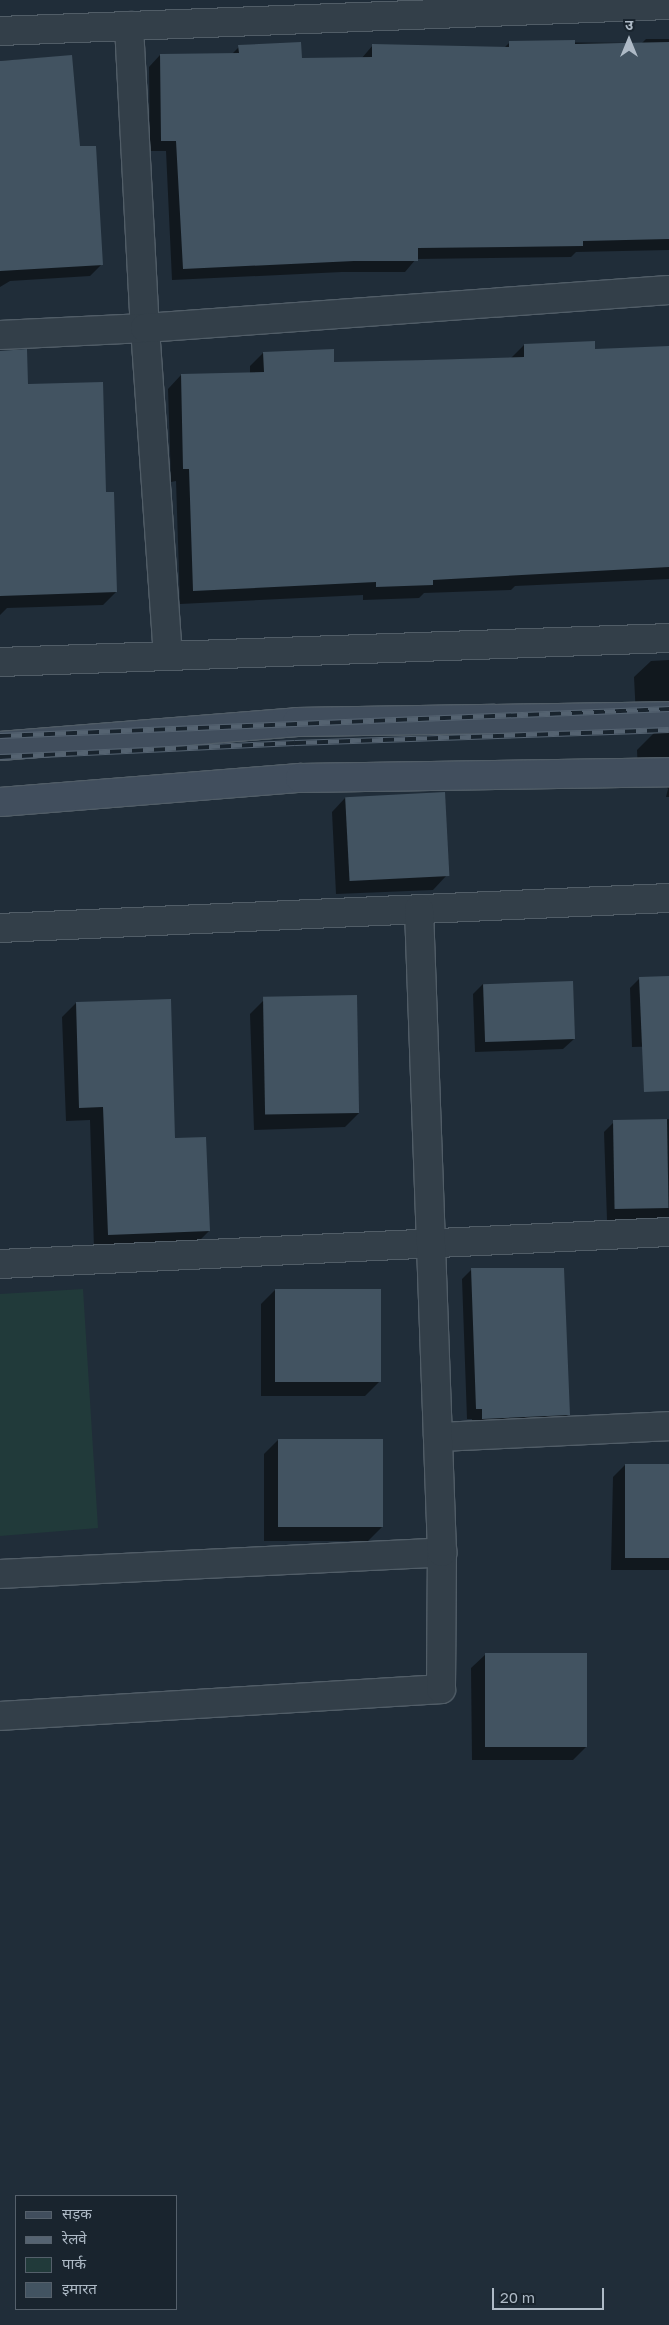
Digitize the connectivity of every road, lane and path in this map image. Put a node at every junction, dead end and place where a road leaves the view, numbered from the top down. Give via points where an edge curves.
1 (669, 5) edge
2 (416, 6) edge
3 (129, 26) junction
4 (0, 31) edge
5 (669, 290) edge
6 (145, 328) junction
7 (0, 335) edge
8 (669, 638) edge
9 (168, 654) junction
10 (0, 662) edge
11 (669, 716) edge
12 (0, 746) edge
13 (669, 772) edge
14 (0, 802) edge
15 (669, 898) edge
16 (419, 909) junction
17 (0, 928) edge
18 (669, 1232) edge
19 (432, 1243) junction
20 (0, 1264) edge
21 (669, 1426) edge
22 (438, 1437) junction
23 (442, 1552) junction
24 (0, 1574) edge
25 (0, 1716) edge

1 - 2 street
2 - 3 street
3 - 4 street
3 - 6 street
5 - 6 street
6 - 7 street
6 - 9 street
8 - 9 street
9 - 10 street
11 - 12 main road via 297,722
13 - 14 main road via 300,778
15 - 16 street
16 - 17 street
16 - 19 street
18 - 19 street
19 - 20 street
19 - 22 street
21 - 22 street
22 - 23 street
23 - 24 street
23 - 25 street via 441,1689

